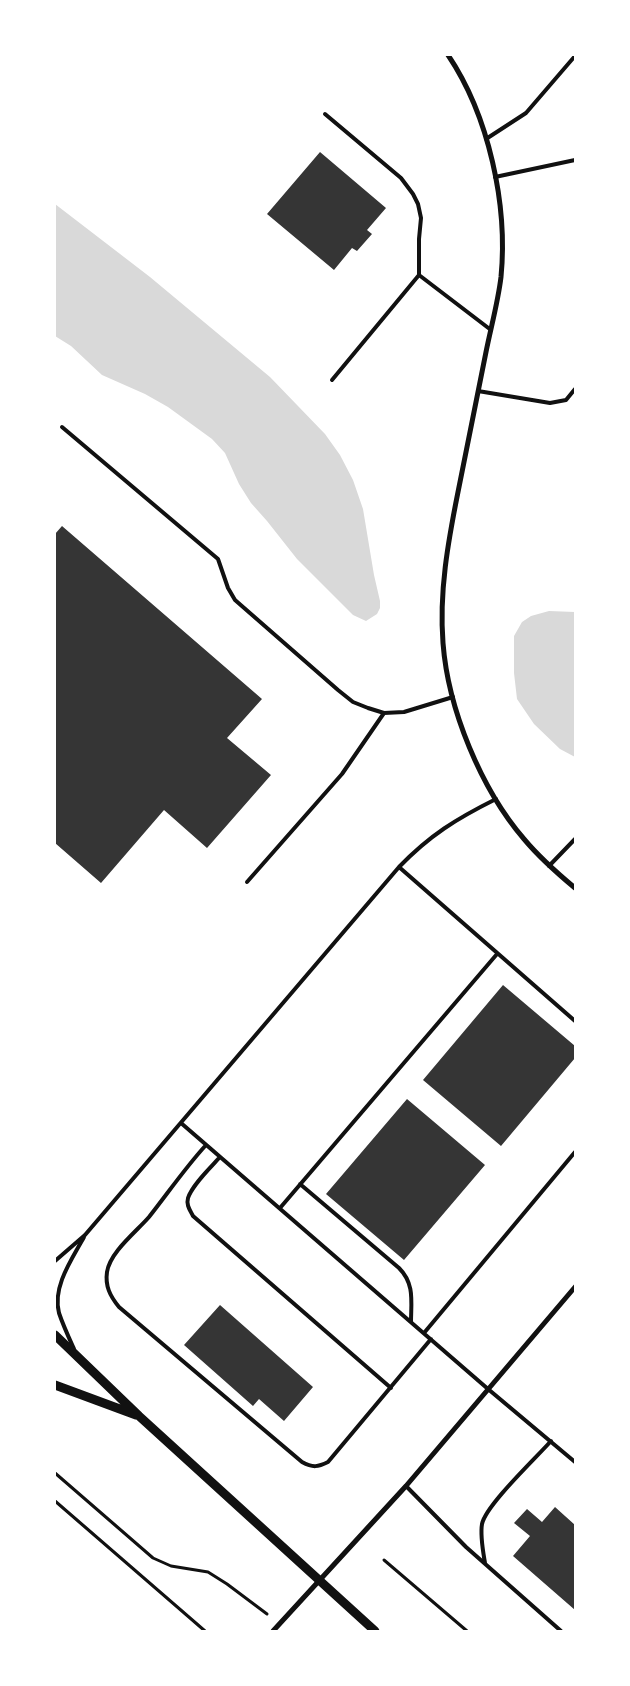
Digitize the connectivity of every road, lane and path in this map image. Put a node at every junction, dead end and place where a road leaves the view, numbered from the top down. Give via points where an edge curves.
1 (448, 55) edge
2 (575, 56) edge
3 (325, 114) dead end
4 (486, 138) junction
5 (575, 160) edge
6 (495, 177) junction
7 (419, 275) junction
8 (491, 330) junction
9 (332, 380) dead end
10 (575, 389) edge
11 (478, 391) junction
12 (62, 427) dead end
13 (453, 697) junction
14 (384, 713) junction
15 (496, 798) junction
16 (575, 839) edge
17 (549, 866) junction
18 (399, 867) junction
19 (247, 882) dead end
20 (575, 888) edge
21 (497, 954) junction
22 (575, 1021) edge
23 (181, 1123) junction
24 (206, 1144) junction
25 (575, 1152) edge
26 (220, 1157) junction
27 (300, 1184) junction
28 (280, 1208) junction
29 (85, 1235) junction
30 (55, 1261) edge
31 (575, 1286) edge
32 (411, 1322) junction
33 (424, 1333) junction
34 (55, 1335) edge
35 (431, 1339) junction
36 (76, 1353) junction
37 (55, 1385) edge
38 (391, 1388) junction
39 (488, 1389) junction
40 (139, 1416) junction
41 (551, 1441) junction
42 (575, 1462) edge
43 (55, 1473) edge
44 (406, 1486) junction
45 (55, 1501) edge
46 (384, 1560) dead end
47 (485, 1563) junction
48 (319, 1580) junction
49 (279, 1624) junction
50 (205, 1631) edge
51 (273, 1631) edge
52 (375, 1631) edge
53 (467, 1631) edge
54 (561, 1631) edge

1 - 4 street via 480,117
2 - 4 lane via 526,113
3 - 7 lane via 401,178 413,194 421,218
4 - 6 street
5 - 6 lane
6 - 8 street via 502,216 501,277
7 - 8 lane
7 - 9 lane
8 - 11 street
10 - 11 lane via 566,400 550,403
11 - 13 street via 447,548 443,645
12 - 14 lane via 218,559 235,600 345,696
13 - 14 lane via 404,712
13 - 15 street via 462,730
14 - 19 lane via 342,774
15 - 17 street via 523,838
15 - 18 lane via 438,832
16 - 17 lane
17 - 20 street
18 - 21 lane
18 - 23 lane
21 - 22 lane
21 - 27 lane
23 - 24 lane
23 - 29 lane
24 - 26 lane
24 - 38 lane via 114,1256 108,1270 110,1296 119,1307 311,1467 328,1462
25 - 33 lane
26 - 28 lane
26 - 38 lane via 188,1198 193,1216
27 - 28 lane
27 - 32 lane via 408,1278
28 - 32 lane
29 - 30 lane
29 - 36 lane via 66,1271 59,1294 59,1312
31 - 39 street
32 - 33 lane
33 - 35 lane
34 - 36 street
35 - 38 lane
35 - 39 lane
36 - 40 street
37 - 40 street
39 - 41 lane
39 - 44 street
40 - 48 street
41 - 42 lane
41 - 47 lane via 484,1517 481,1531
43 - 49 path via 154,1558 171,1566 208,1572
44 - 47 lane
44 - 48 street
45 - 50 path
46 - 53 path
47 - 54 lane
48 - 49 street
48 - 52 street
49 - 51 street

